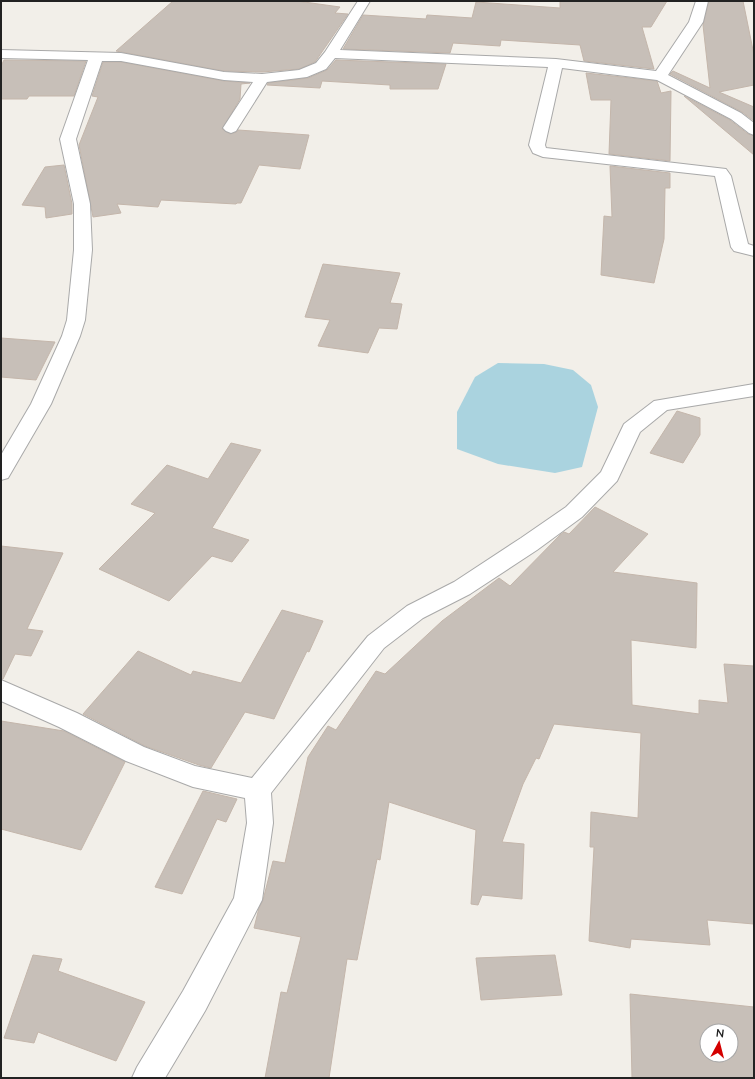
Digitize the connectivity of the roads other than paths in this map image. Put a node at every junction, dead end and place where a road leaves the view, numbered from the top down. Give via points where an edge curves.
1 (364, 1) edge
2 (702, 1) edge
3 (1, 54) edge
4 (331, 54) junction
5 (96, 57) junction
6 (556, 63) junction
7 (660, 76) junction
8 (262, 78) junction
9 (231, 128) dead end
10 (754, 130) edge
11 (754, 251) edge
12 (754, 390) edge
13 (1, 473) edge
14 (1, 690) edge
15 (258, 790) junction
16 (148, 1078) edge

1 - 4 street
2 - 7 street via 696,22
3 - 5 street
4 - 6 street
4 - 8 street via 321,66 302,74
5 - 8 street via 121,57 224,76
5 - 13 street via 68,139 82,204 83,250 76,320 41,404
6 - 7 street
6 - 11 street via 538,150 720,172 740,247
7 - 10 street via 736,116
8 - 9 street
12 - 15 street via 661,405 631,429 610,476 574,512 462,588 415,612 376,642
14 - 15 street via 135,754 193,776
15 - 16 street via 260,823 248,900 194,1001

